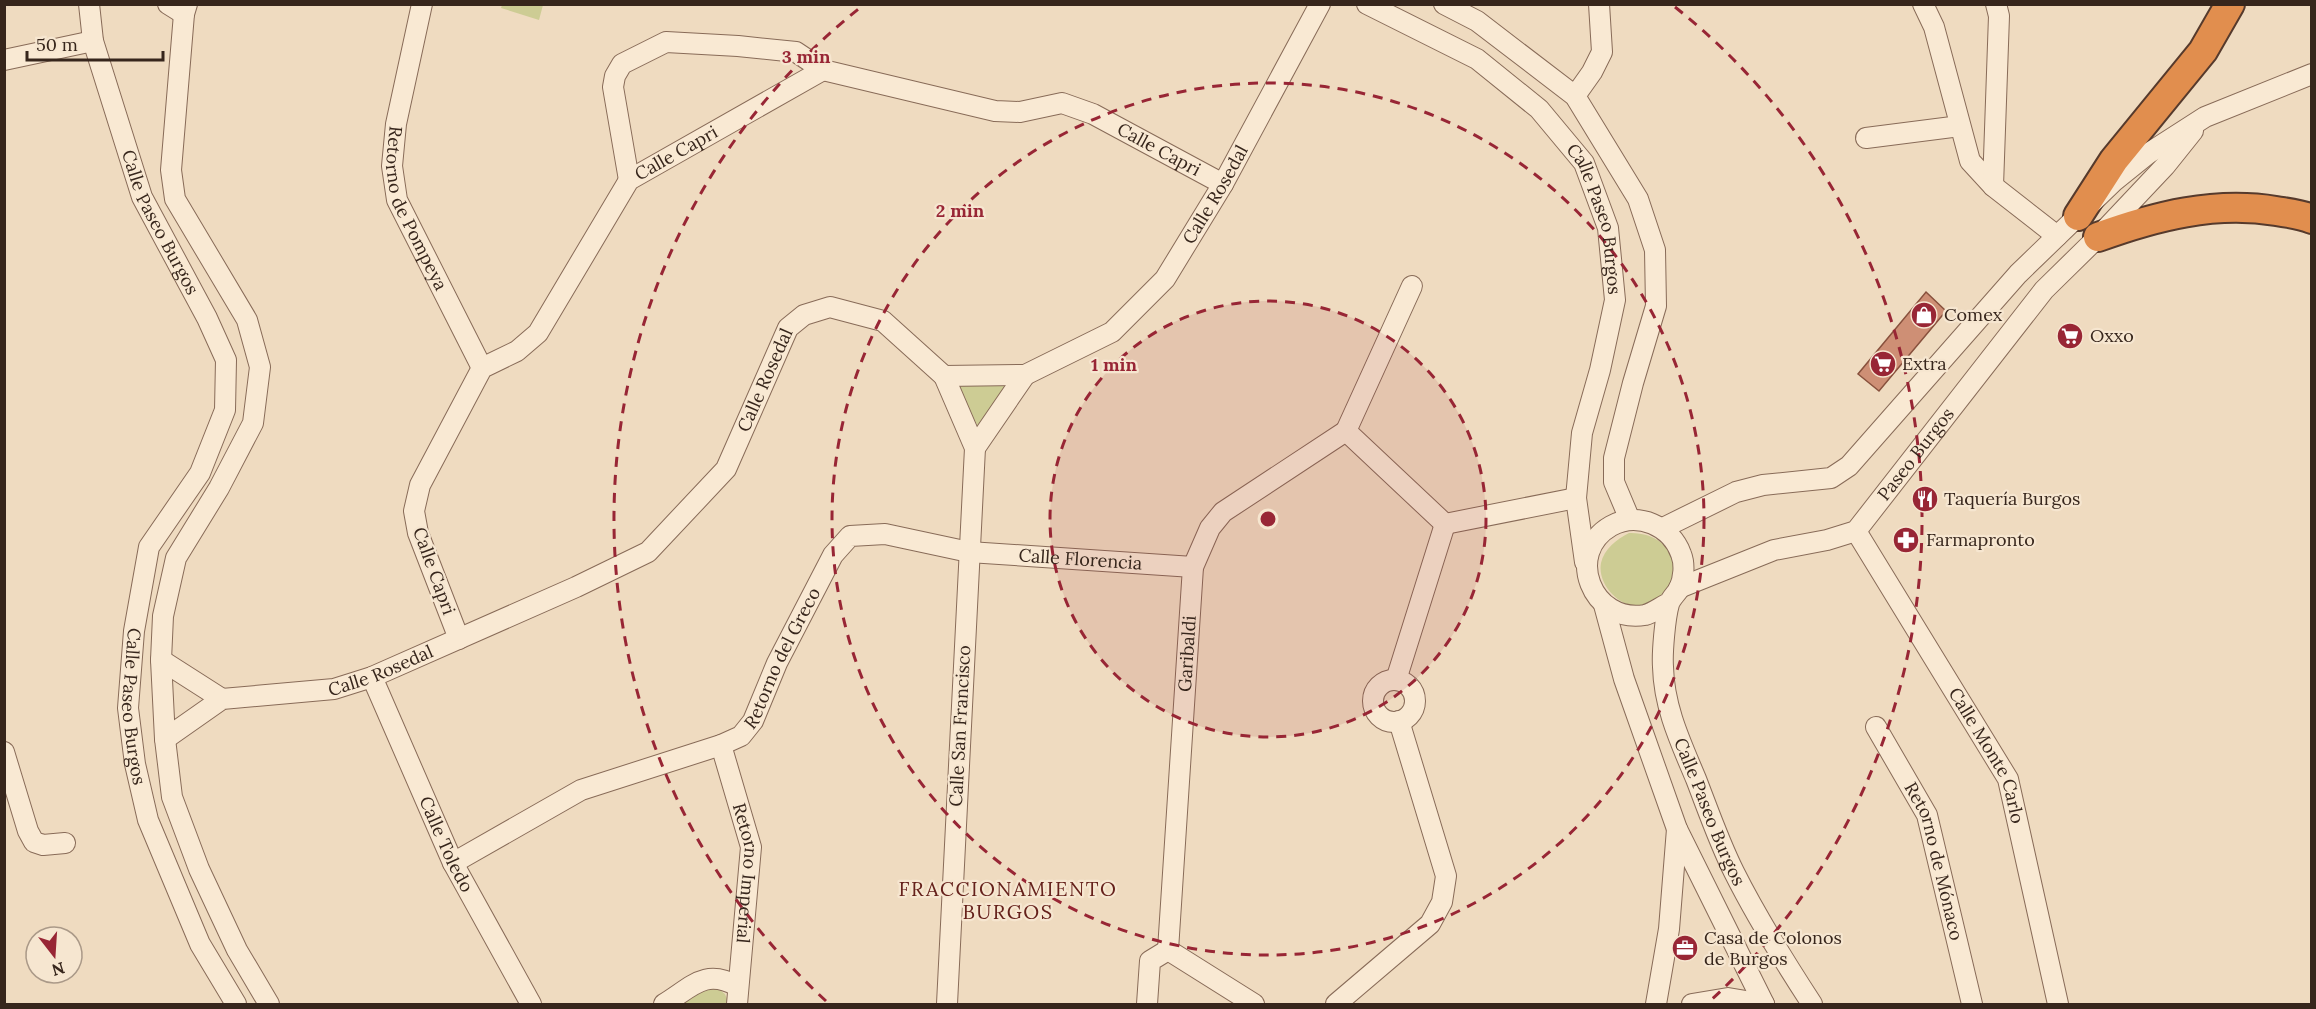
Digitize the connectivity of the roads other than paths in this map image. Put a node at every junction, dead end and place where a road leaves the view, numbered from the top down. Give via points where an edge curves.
1 (422, 4) edge
2 (1320, 4) edge
3 (1367, 4) edge
4 (1444, 4) edge
5 (1599, 4) edge
6 (1923, 4) edge
7 (1996, 4) edge
8 (2230, 4) edge
9 (95, 8) edge
10 (180, 8) edge
11 (93, 41) junction
12 (4, 60) edge
13 (823, 69) junction
14 (2306, 75) edge
15 (1575, 96) junction
16 (2205, 117) junction
17 (1960, 126) junction
18 (1866, 138) dead end
19 (629, 180) junction
20 (1223, 184) junction
21 (1993, 186) junction
22 (2078, 216) junction
23 (2312, 219) edge
24 (2057, 236) junction
25 (2098, 237) junction
26 (2018, 274) junction
27 (1412, 286) dead end
28 (2044, 290) junction
29 (1982, 315) junction
30 (2007, 336) junction
31 (482, 368) junction
32 (1026, 375) junction
33 (944, 376) junction
34 (1346, 431) junction
35 (975, 448) junction
36 (1576, 498) junction
37 (1630, 520) junction
38 (1445, 524) junction
39 (1663, 528) junction
40 (1856, 531) junction
41 (150, 547) junction
42 (969, 552) junction
43 (176, 558) junction
44 (1193, 567) junction
45 (1587, 576) junction
46 (1674, 596) junction
47 (1604, 605) junction
48 (459, 639) junction
49 (161, 660) junction
50 (372, 677) junction
51 (1396, 680) junction
52 (222, 699) junction
53 (1399, 721) junction
54 (1876, 727) dead end
55 (165, 739) junction
56 (721, 745) junction
57 (4, 752) edge
58 (1677, 829) junction
59 (65, 843) dead end
60 (453, 863) junction
61 (1168, 950) junction
62 (737, 995) edge
63 (1764, 1004) edge
64 (236, 1005) edge
65 (269, 1005) edge
66 (531, 1005) edge
67 (664, 1005) edge
68 (947, 1005) edge
69 (1147, 1005) edge
70 (1254, 1005) edge
71 (1336, 1005) edge
72 (1656, 1005) edge
73 (1692, 1005) edge
74 (1812, 1005) edge
75 (1972, 1005) edge
76 (2058, 1005) edge

1 - 31 street, Retorno de Pompeya via 396,124 392,166 397,200
2 - 20 street, Calle Rosedal
3 - 36 street, Calle Paseo Burgos via 1477,59 1539,109 1584,163 1608,228 1615,300 1582,433
4 - 15 street, Calle Paseo Burgos via 1477,21
5 - 15 street via 1602,52
6 - 17 street via 1934,27
7 - 21 street via 2000,16
8 - 22 highway via 2203,51 2114,160
9 - 11 street, Calle Paseo Burgos
10 - 43 street, Calle Paseo Burgos via 171,170 176,199 247,320 260,367 253,423
11 - 12 street
11 - 41 street, Calle Paseo Burgos via 142,197 226,360 225,410 200,473
13 - 19 street, Calle Capri
13 - 19 street via 796,52 666,42 622,64 613,87
13 - 20 street, Calle Capri via 995,111 1062,103 1093,114
14 - 16 street
15 - 37 street, Calle Paseo Burgos via 1638,200 1655,250 1656,306 1614,458 1614,482
16 - 22 street via 2149,153
16 - 25 street, Paseo Burgos via 2166,166
17 - 18 street
17 - 21 street via 1970,161
19 - 31 street, Calle Capri via 537,333 517,351
20 - 32 street, Calle Rosedal via 1165,279 1112,332
21 - 24 street
22 - 24 street
23 - 25 highway via 2250,207 2212,208 2133,225
24 - 26 street
25 - 28 street, Paseo Burgos
26 - 28 street
26 - 29 street
27 - 34 street
28 - 30 street, Paseo Burgos
29 - 30 street
29 - 39 street via 1849,466 1831,478 1736,492
30 - 40 street, Paseo Burgos
31 - 48 street, Calle Capri via 420,485 414,511 418,533
32 - 33 street, Calle Rosedal
32 - 35 street
33 - 35 street, Calle San Francisco
33 - 48 street, Calle Rosedal via 884,321 830,307 804,315 788,328 726,470 648,552
34 - 38 street
34 - 44 street, Garibaldi via 1223,512 1210,528
35 - 42 street, Calle San Francisco
36 - 38 street
36 - 45 street, Calle Paseo Burgos
37 - 39 street via 1647,521
37 - 45 street via 1611,526 1596,538 1588,556
38 - 51 street
39 - 46 street via 1682,555 1683,572
40 - 46 street via 1774,550
40 - 76 street, Calle Monte Carlo via 2008,779
41 - 43 street
41 - 64 street, Calle Paseo Burgos via 134,631 128,708 135,764 148,820 191,924
42 - 44 street, Calle Florencia
42 - 56 street, Retorno del Greco via 885,534 850,536 833,555 777,663 753,721 741,736
42 - 68 street, Calle San Francisco
43 - 49 street, Calle Paseo Burgos via 163,616
44 - 61 street, Garibaldi
45 - 47 street
46 - 47 street via 1647,615 1624,615
46 - 74 street, Calle Paseo Burgos via 1662,667 1668,711 1733,869 1764,929
47 - 58 street, Calle Paseo Burgos via 1624,679
48 - 50 street, Calle Rosedal
49 - 52 street
49 - 55 street, Calle Paseo Burgos
50 - 52 street, Calle Rosedal via 334,689
50 - 60 street, Calle Toledo
51 - 53 street via 1409,686 1415,699 1411,713
51 - 53 street via 1376,688 1372,702 1378,716
52 - 55 street, Calle Rosedal
53 - 71 street via 1446,876 1442,902 1430,924
54 - 75 street, Retorno de Mónaco via 1927,815
55 - 65 street, Calle Paseo Burgos via 172,797 199,868 237,950
56 - 60 street, Retorno del Greco via 582,790
56 - 62 street, Retorno Imperial via 751,847
57 - 59 street via 34,842
58 - 63 street, Calle Paseo Burgos
58 - 72 street via 1669,929
60 - 66 street, Calle Toledo
61 - 69 street via 1150,961
61 - 70 street
62 - 67 street via 723,978 708,977
63 - 73 street via 1728,998

